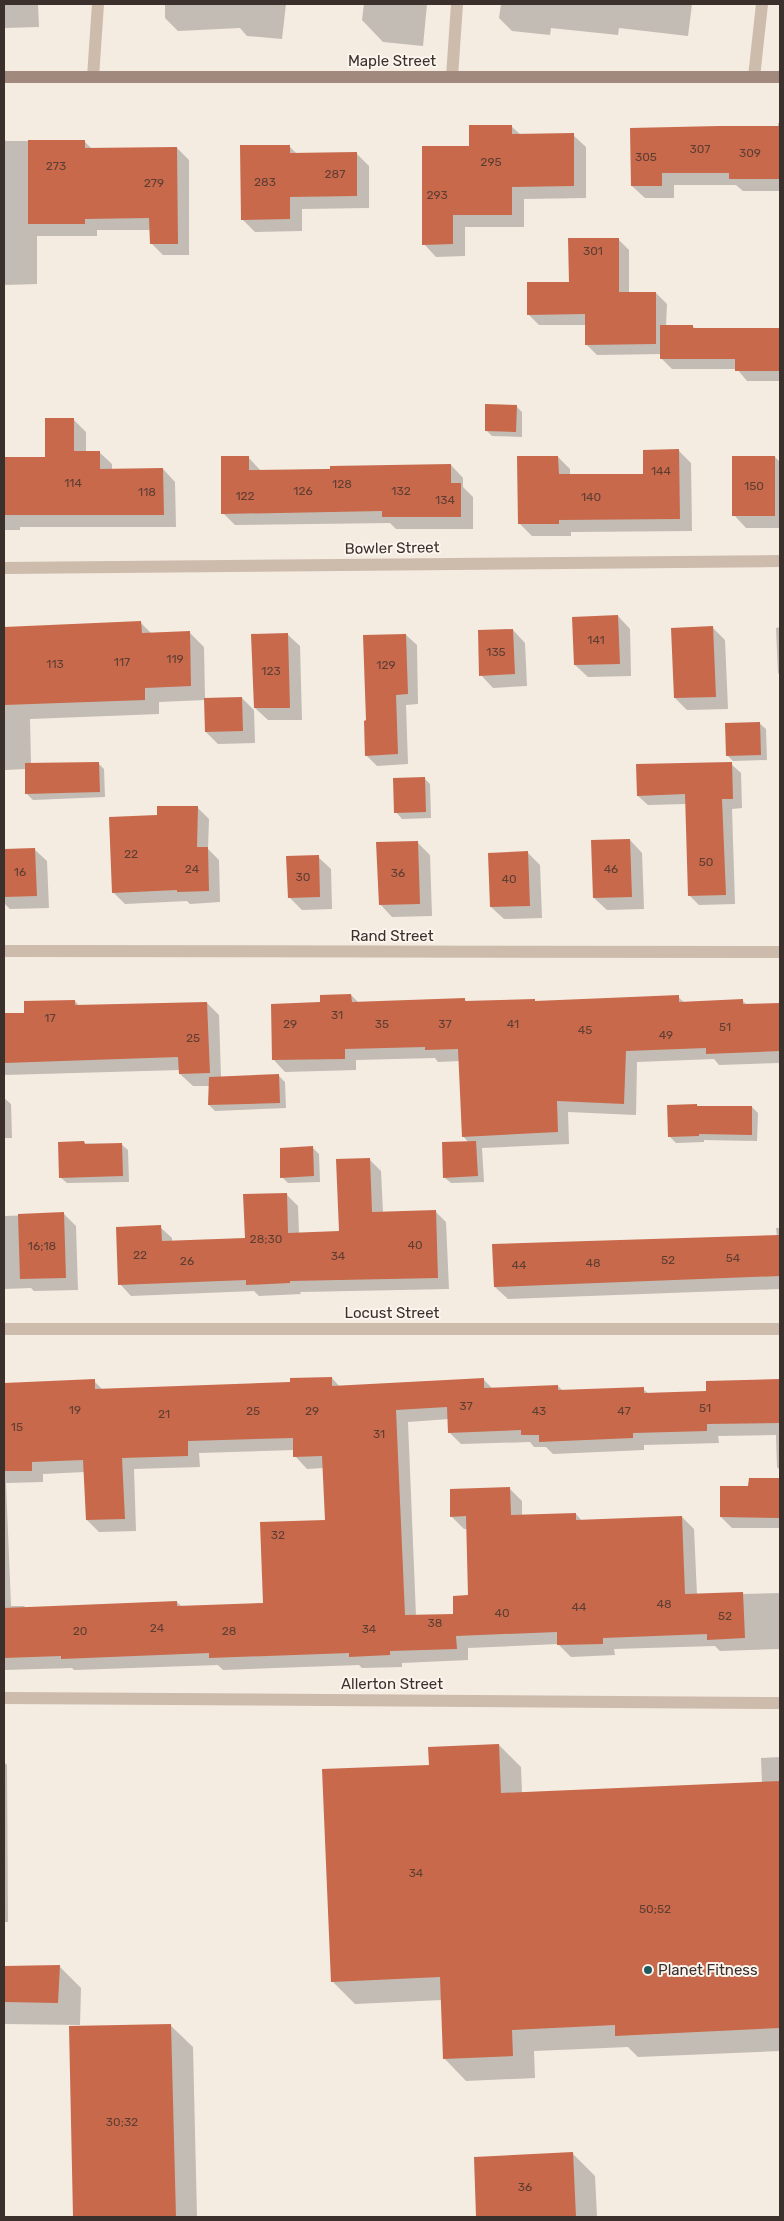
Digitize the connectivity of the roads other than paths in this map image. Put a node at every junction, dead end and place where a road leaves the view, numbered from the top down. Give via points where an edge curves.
1 (98, 4) edge
2 (457, 4) edge
3 (762, 4) edge
4 (4, 77) edge
5 (93, 77) junction
6 (452, 77) junction
7 (754, 77) junction
8 (780, 77) edge
9 (780, 561) edge
10 (4, 568) edge
11 (4, 951) edge
12 (780, 952) edge
13 (4, 1329) edge
14 (780, 1329) edge
15 (4, 1698) edge
16 (780, 1703) edge

1 - 5 street
2 - 6 street
3 - 7 street
4 - 5 street, Maple Street
5 - 6 street, Maple Street
6 - 7 street, Maple Street
7 - 8 street, Maple Street
9 - 10 street, Bowler Street
11 - 12 street, Rand Street
13 - 14 street, Locust Street
15 - 16 street, Allerton Street

